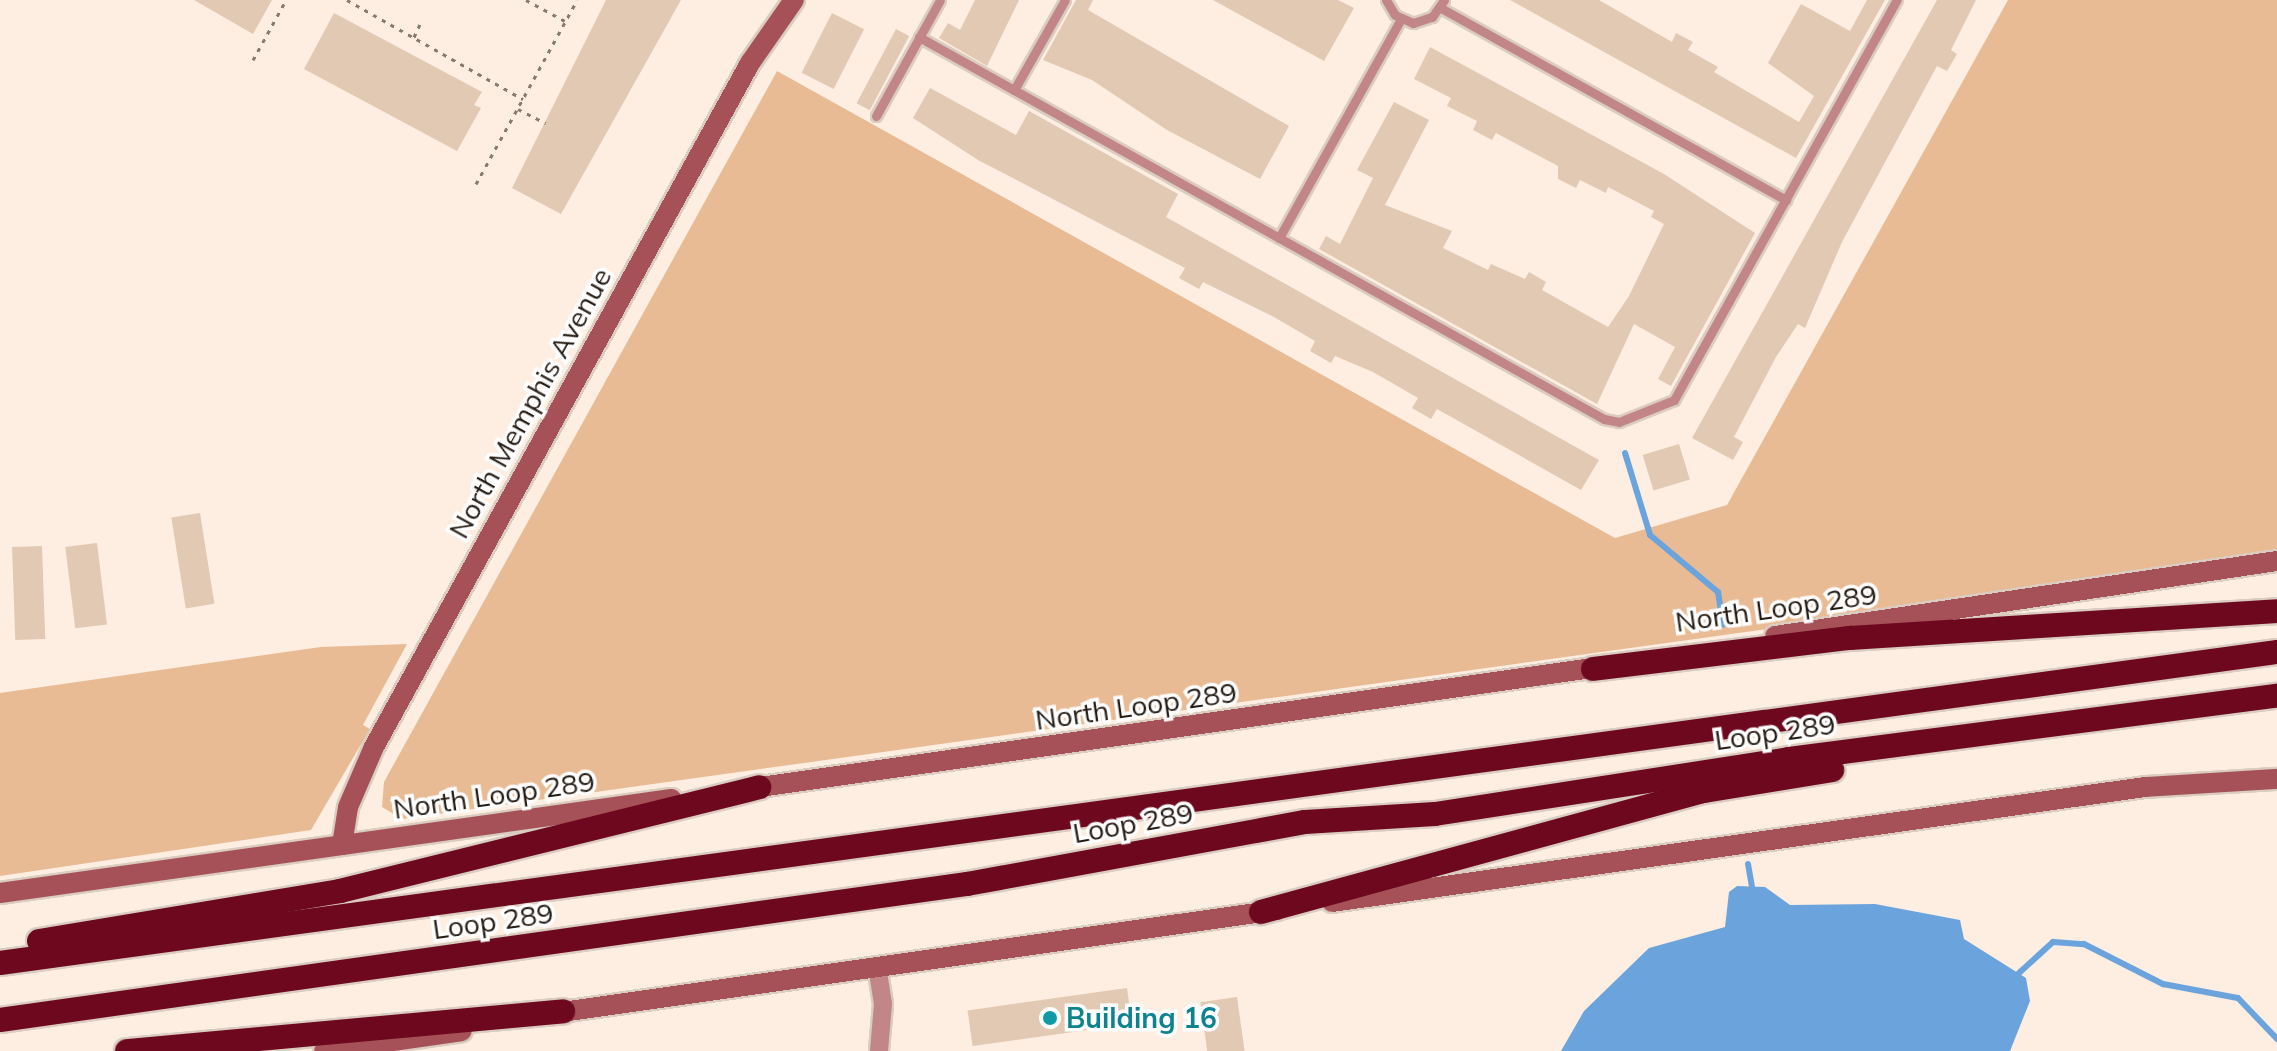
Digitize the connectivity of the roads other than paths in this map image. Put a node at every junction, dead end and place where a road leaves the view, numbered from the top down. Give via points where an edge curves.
1 (794, 0) edge
2 (940, 0) edge
3 (1065, 0) edge
4 (1386, 0) edge
5 (1897, 0) edge
6 (1442, 4) edge
7 (1401, 19) junction
8 (919, 37) junction
9 (1014, 90) junction
10 (876, 116) dead end
11 (1786, 200) junction
12 (1279, 238) junction
13 (2277, 561) edge
14 (2277, 611) edge
15 (2277, 652) edge
16 (1593, 669) junction
17 (2277, 696) edge
18 (2129, 717) junction
19 (2277, 779) edge
20 (759, 787) junction
21 (342, 845) junction
22 (0, 893) edge
23 (1261, 912) junction
24 (0, 946) edge
25 (0, 963) edge
26 (877, 966) junction
27 (563, 1011) junction
28 (0, 1020) edge
29 (127, 1051) edge
30 (324, 1051) edge
31 (879, 1051) edge

1 - 21 main road, North Memphis Avenue via 743,76 374,747 348,807
2 - 8 lane
3 - 9 lane
4 - 7 lane
5 - 11 lane
6 - 7 lane via 1420,22
6 - 11 lane
7 - 12 lane
8 - 9 lane
8 - 10 lane
9 - 12 lane
11 - 12 lane via 1674,400 1619,422 1604,419
13 - 16 main road, North Loop 289 via 1646,655
14 - 16 highway via 1850,638 1648,668
15 - 25 highway, Loop 289
16 - 20 main road, North Loop 289
17 - 18 highway, Loop 289
18 - 23 highway via 2062,737 1704,791
18 - 28 highway, Loop 289 via 1804,757 1435,814 1305,822 967,884
19 - 23 main road via 2145,787
20 - 21 main road, North Loop 289
20 - 24 highway via 340,891
21 - 22 main road, North Loop 289
23 - 26 main road
26 - 27 main road
26 - 31 street
27 - 29 highway
27 - 30 main road

